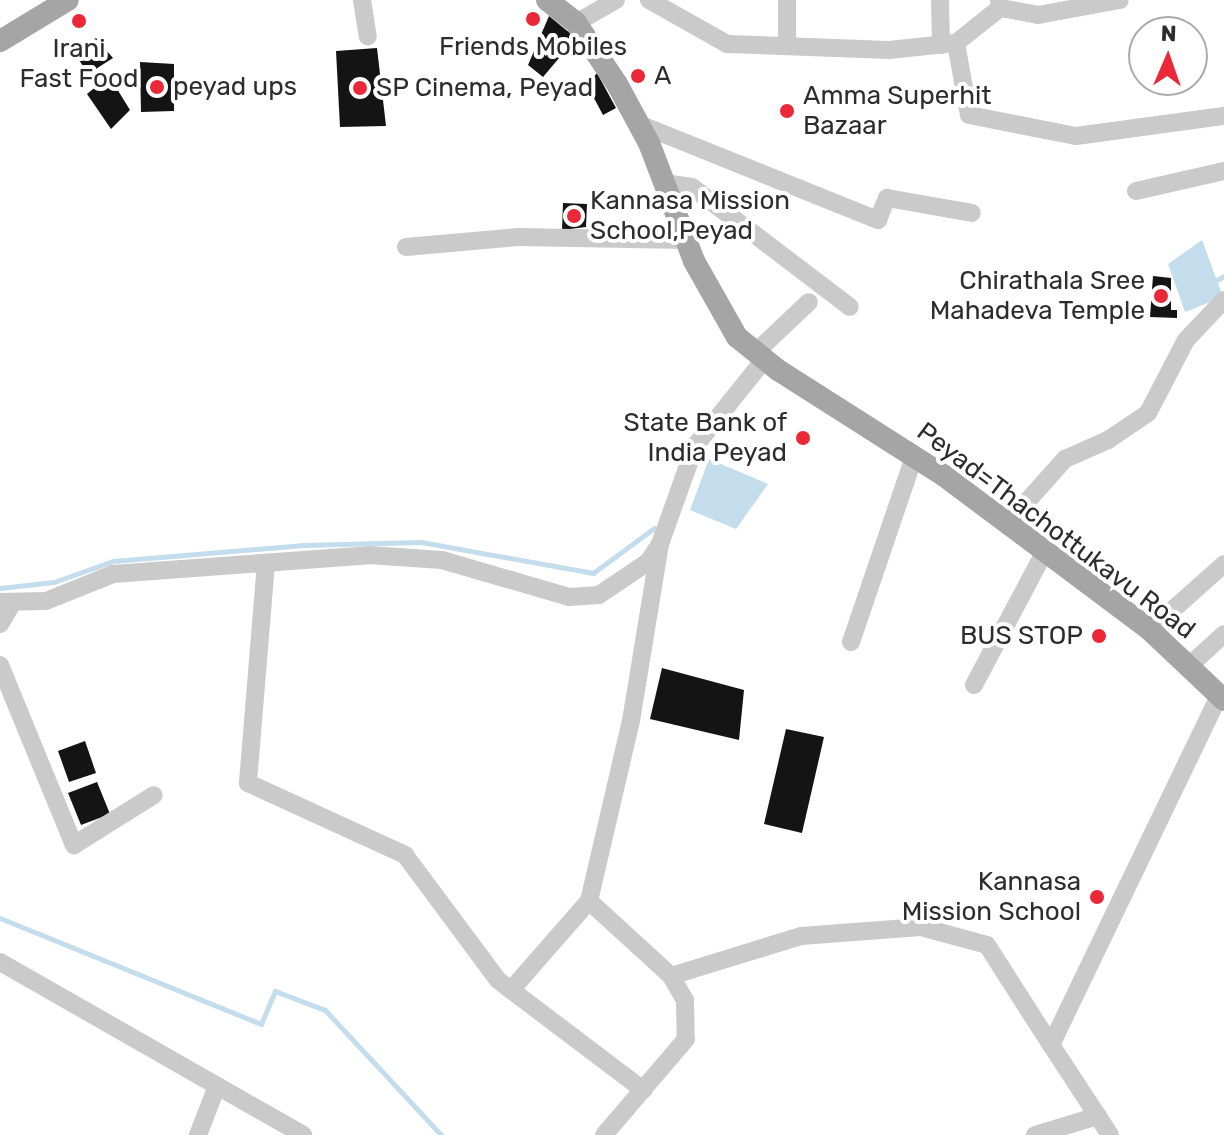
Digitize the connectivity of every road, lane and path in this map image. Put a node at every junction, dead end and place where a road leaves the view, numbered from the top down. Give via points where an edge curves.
1 (68, 0) edge
2 (362, 0) edge
3 (547, 0) edge
4 (616, 0) edge
5 (649, 0) edge
6 (787, 0) edge
7 (940, 0) edge
8 (1120, 0) edge
9 (999, 4) edge
10 (576, 23) junction
11 (368, 37) dead end
12 (0, 40) edge
13 (794, 44) junction
14 (949, 44) junction
15 (1224, 116) edge
16 (639, 124) junction
17 (1224, 171) edge
18 (664, 183) junction
19 (1136, 191) dead end
20 (972, 213) dead end
21 (686, 240) junction
22 (406, 247) dead end
23 (1224, 300) edge
24 (809, 302) dead end
25 (850, 307) dead end
26 (760, 356) junction
27 (914, 457) junction
28 (1007, 524) junction
29 (660, 544) junction
30 (1044, 553) junction
31 (266, 563) junction
32 (1224, 564) edge
33 (6, 603) edge
34 (0, 624) edge
35 (1150, 630) junction
36 (1224, 634) edge
37 (851, 642) dead end
38 (0, 665) edge
39 (1189, 666) junction
40 (974, 685) dead end
41 (1222, 698) edge
42 (154, 795) dead end
43 (589, 901) junction
44 (0, 962) edge
45 (671, 976) junction
46 (511, 990) junction
47 (1051, 1045) junction
48 (217, 1086) junction
49 (643, 1090) junction
50 (1098, 1116) junction
51 (198, 1135) edge
52 (303, 1135) edge
53 (604, 1135) edge
54 (1035, 1135) edge
55 (1110, 1135) edge

1 - 12 main road
2 - 11 street
3 - 10 main road, Peyad=Thachottukavu Road
4 - 10 street
5 - 13 street via 727,44
6 - 13 street
7 - 14 street
8 - 9 street via 1038,15
9 - 14 street
10 - 16 main road, Peyad=Thachottukavu Road
13 - 14 street via 889,50
14 - 15 street via 969,115 1076,136
16 - 18 main road, Peyad=Thachottukavu Road
16 - 20 street via 878,220 887,198
17 - 19 street
18 - 21 main road, Peyad=Thachottukavu Road
18 - 25 street via 692,187
21 - 22 street via 517,237
21 - 26 main road, Peyad=Thachottukavu Road via 737,337
23 - 28 street via 1186,340 1148,413 1065,459
24 - 26 street
26 - 27 main road, Peyad=Thachottukavu Road
26 - 29 street via 695,446
27 - 28 main road, Peyad=Thachottukavu Road
27 - 37 street
28 - 30 main road, Peyad=Thachottukavu Road
29 - 31 street via 648,562 624,580 585,598 410,556
29 - 43 street via 631,721
30 - 35 main road, Peyad=Thachottukavu Road
30 - 40 street
31 - 33 street via 113,574 46,601
31 - 46 street via 248,783 405,855 498,980
32 - 35 street
33 - 34 street
35 - 39 main road, Peyad=Thachottukavu Road
36 - 39 street
38 - 42 street via 74,845
39 - 41 main road, Peyad=Thachottukavu Road
41 - 47 street
43 - 45 street
43 - 46 street
44 - 48 street
45 - 47 street via 801,936 921,927 987,945
45 - 49 street via 685,1000 686,1039
46 - 49 street
47 - 50 street
48 - 51 street
48 - 52 street
49 - 53 street
50 - 54 street
50 - 55 street

